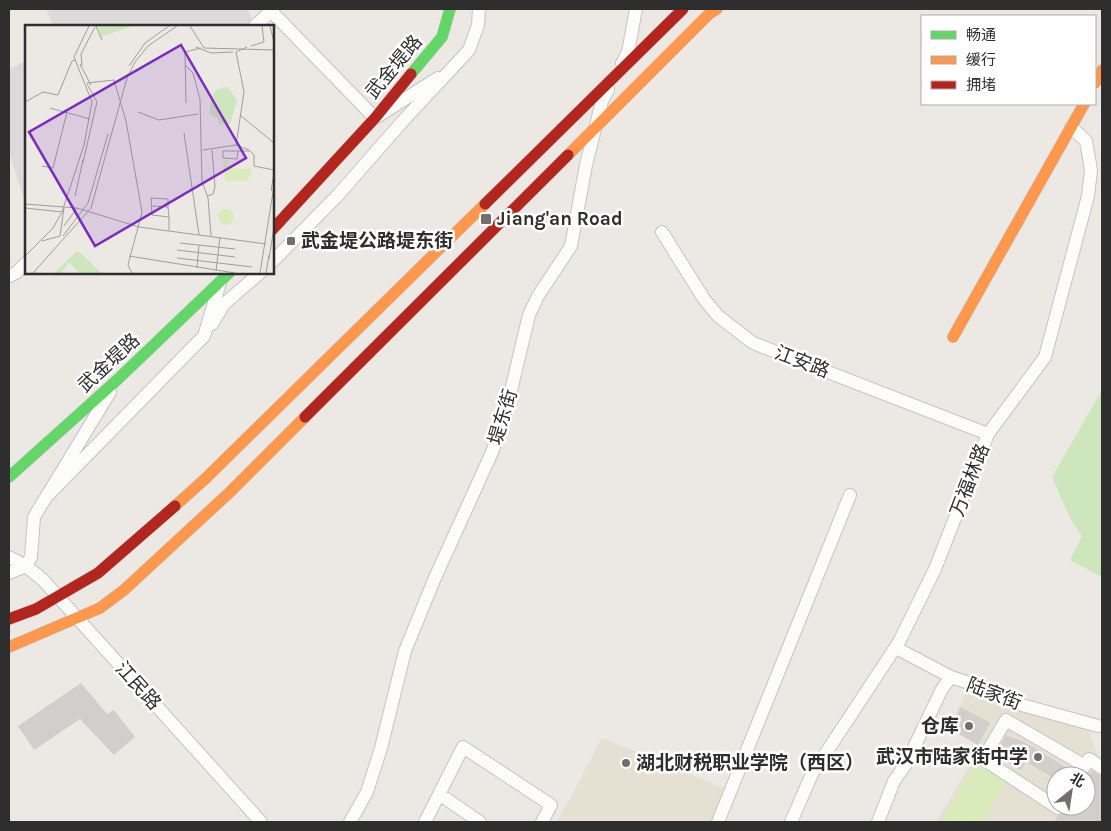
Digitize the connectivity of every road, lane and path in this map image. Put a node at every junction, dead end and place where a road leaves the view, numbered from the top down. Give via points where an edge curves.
1 (450, 9) edge
2 (479, 9) edge
3 (636, 9) edge
4 (683, 9) edge
5 (717, 9) edge
6 (270, 10) edge
7 (256, 25) edge
8 (455, 67) junction
9 (1102, 70) edge
10 (616, 75) junction
11 (1096, 81) edge
12 (1083, 105) edge
13 (375, 118) junction
14 (595, 127) junction
15 (1071, 127) junction
16 (274, 228) edge
17 (662, 232) dead end
18 (274, 260) edge
19 (25, 264) edge
20 (228, 274) edge
21 (259, 274) edge
22 (9, 276) edge
23 (220, 282) junction
24 (204, 336) junction
25 (953, 337) dead end
26 (117, 380) junction
27 (988, 434) junction
28 (9, 477) edge
29 (850, 495) dead end
30 (47, 496) junction
31 (9, 557) edge
32 (26, 566) junction
33 (9, 573) edge
34 (57, 597) junction
35 (76, 618) junction
36 (9, 619) edge
37 (9, 647) edge
38 (896, 648) junction
39 (951, 677) junction
40 (1101, 726) edge
41 (1075, 766) edge
42 (1085, 766) edge
43 (1102, 768) edge
44 (439, 794) junction
45 (1046, 800) edge
46 (261, 822) edge
47 (350, 822) edge
48 (425, 822) edge
49 (480, 822) edge
50 (542, 822) edge
51 (718, 822) edge
52 (791, 822) edge
53 (878, 822) edge

1 - 13 main road, 武金堤路 via 442,37
2 - 8 street via 478,25 469,50
3 - 10 street, 堤东街 via 628,52
4 - 10 main road
5 - 14 main road
6 - 7 street
6 - 13 street
8 - 13 street
8 - 18 street
9 - 11 main road
10 - 14 street, 堤东街 via 602,101
10 - 34 main road via 205,479 98,573
12 - 15 main road
13 - 16 main road, 武金堤路
14 - 35 main road via 230,492 124,590 100,608
14 - 47 street, 堤东街 via 571,246 529,315 494,450 405,651 367,792
15 - 25 main road
15 - 27 street, 万福林路 via 1086,141 1091,170 1088,196 1045,357
17 - 27 street, 江安路 via 704,300 718,316 753,343
19 - 22 street
20 - 23 main road, 武金堤路
21 - 24 street via 224,304
23 - 24 street
23 - 26 main road, 武金堤路
24 - 30 street
26 - 28 main road, 武金堤路
26 - 30 street
27 - 38 street, 万福林路 via 935,569
29 - 51 street
30 - 32 street via 34,517 32,549
31 - 32 street, 江民路
32 - 33 street
32 - 34 street, 江民路
34 - 35 street, 江民路
34 - 36 main road
35 - 37 main road
35 - 46 street, 江民路
38 - 39 street, 陆家街
38 - 52 street, 万福林路 via 812,774
39 - 40 street, 陆家街 via 996,692 1022,705
39 - 53 street via 894,781
41 - 45 street via 1006,720 983,758
42 - 43 street via 1089,759
44 - 48 street
44 - 49 street
44 - 50 street via 463,747 551,805

